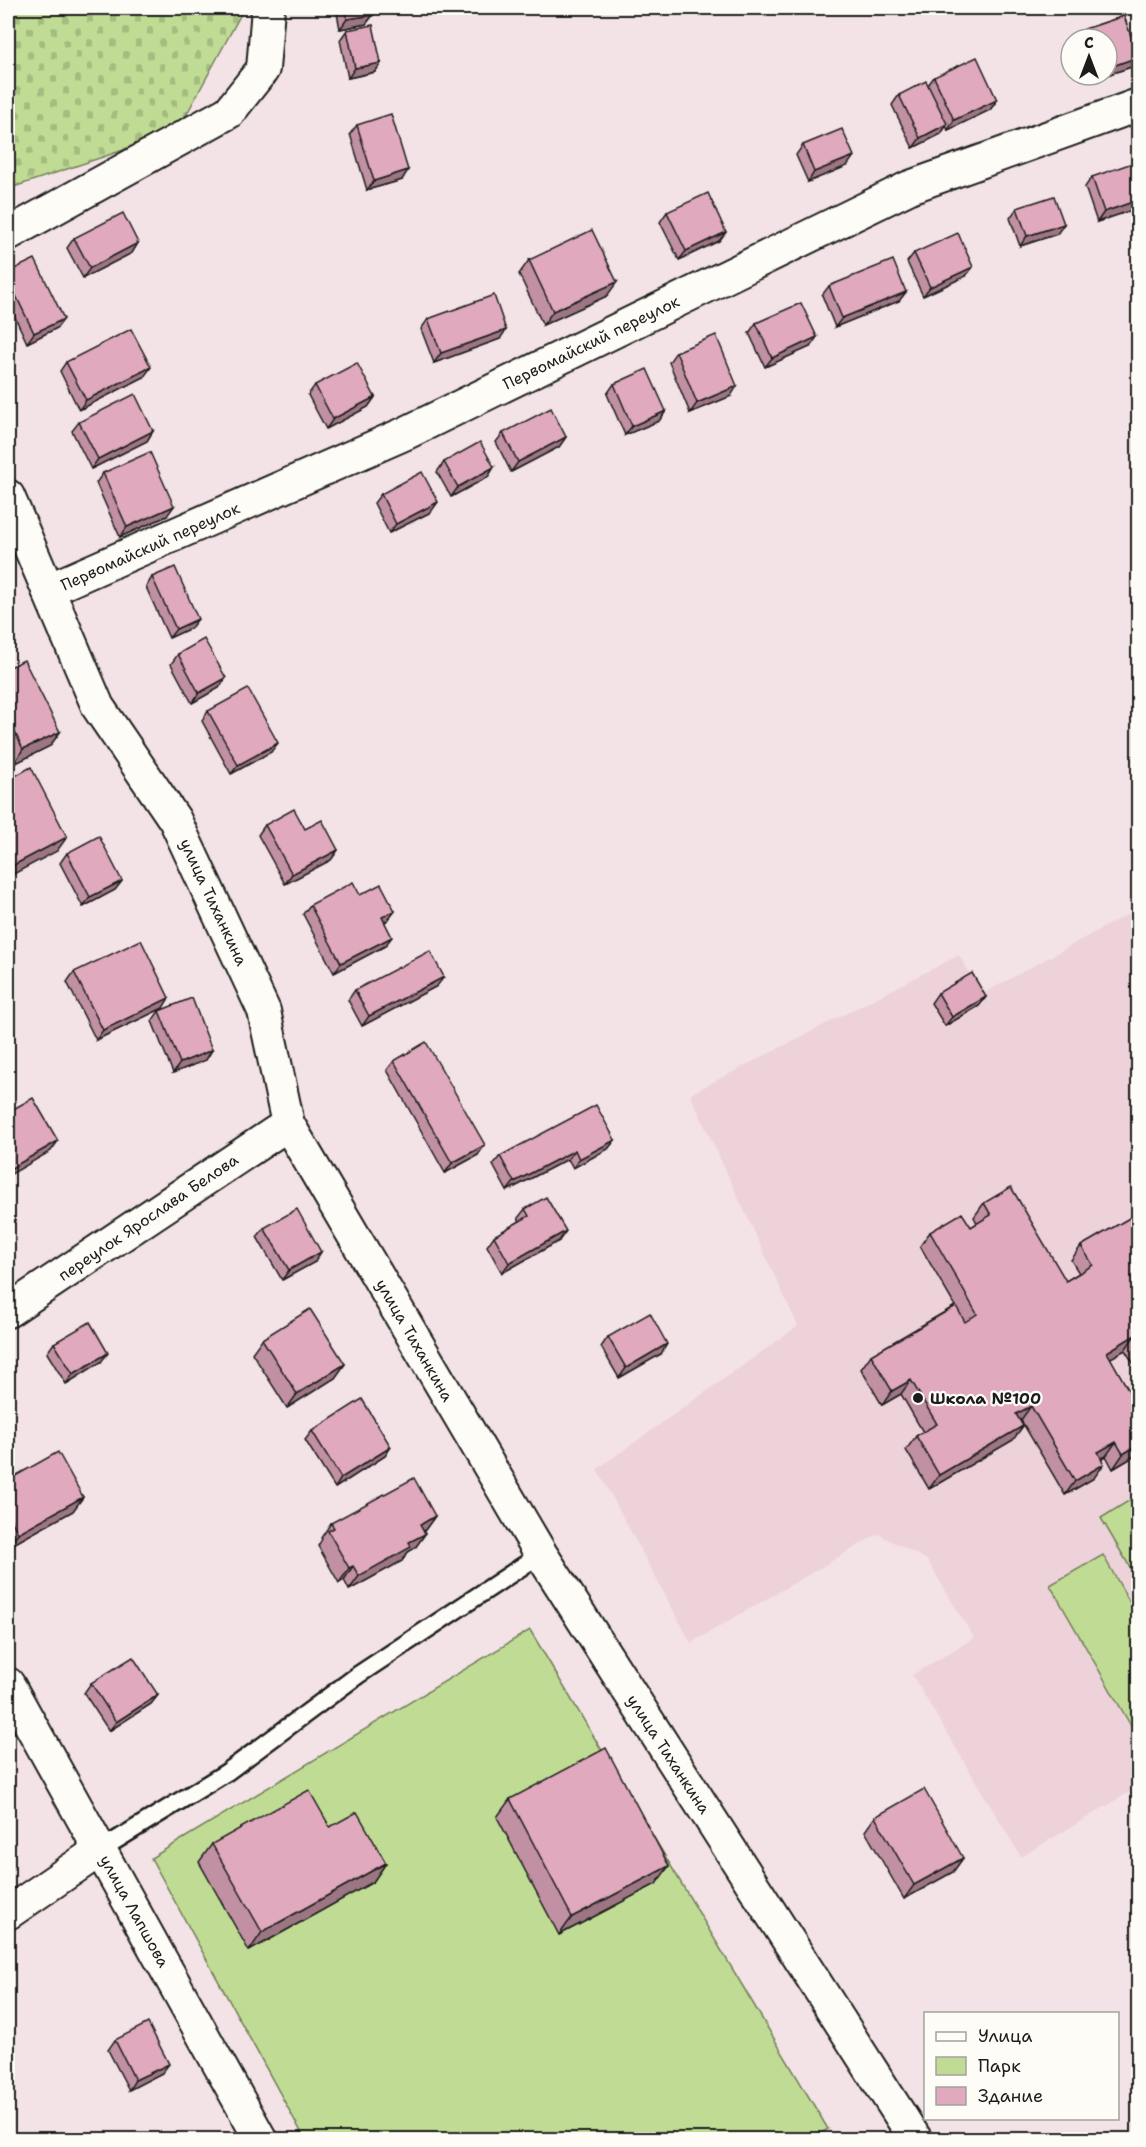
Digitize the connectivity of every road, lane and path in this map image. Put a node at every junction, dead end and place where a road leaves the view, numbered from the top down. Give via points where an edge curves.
1 (268, 8) edge
2 (1138, 105) edge
3 (8, 234) edge
4 (8, 496) edge
5 (48, 590) junction
6 (288, 1124) junction
7 (8, 1311) edge
8 (541, 1554) junction
9 (8, 1684) edge
10 (100, 1850) junction
11 (8, 1913) edge
12 (261, 2139) edge
13 (916, 2139) edge

1 - 3 street via 263,69 229,112
2 - 5 street, Первомайский переулок via 910,187 406,433
4 - 5 street, улица Тиханкина
5 - 6 street, улица Тиханкина via 98,707 175,820 264,1011
6 - 7 street, переулок Ярослава Белова
6 - 8 street, улица Тиханкина
8 - 10 lane via 358,1675 227,1772
8 - 13 street, улица Тиханкина
9 - 10 street, улица Лапшова
10 - 11 street
10 - 12 street, улица Лапшова

